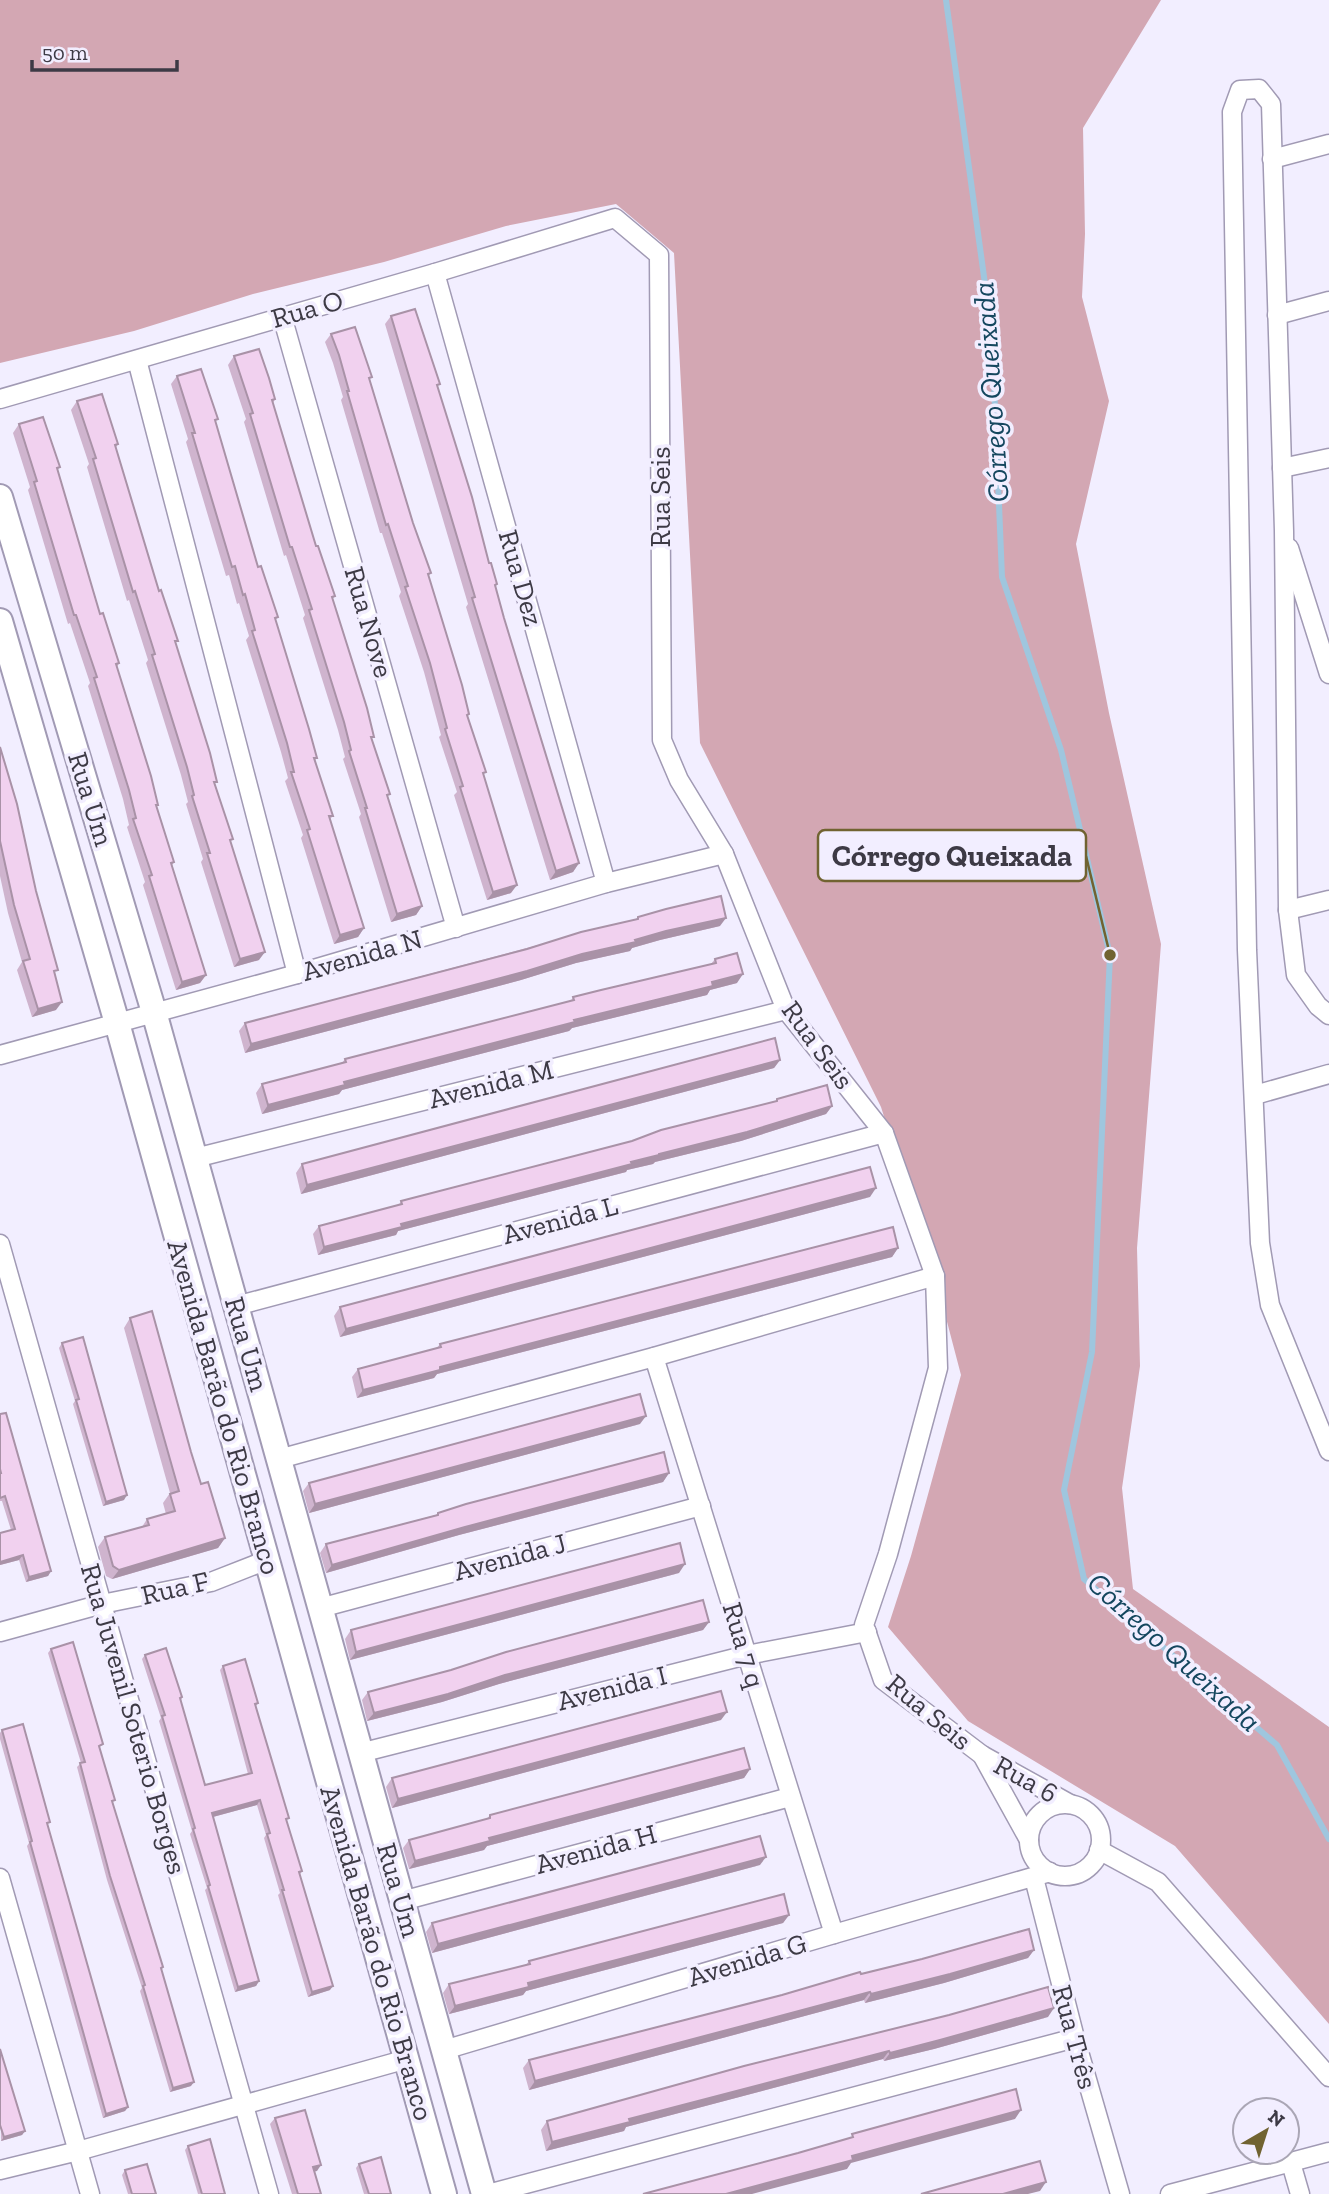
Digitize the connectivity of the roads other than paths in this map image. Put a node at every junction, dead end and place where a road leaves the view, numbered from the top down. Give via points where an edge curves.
1 (1329, 144) edge
2 (1272, 159) junction
3 (615, 218) joint
4 (435, 273) junction
5 (1329, 300) edge
6 (1277, 315) junction
7 (282, 316) junction
8 (137, 360) junction
9 (0, 399) edge
10 (1329, 458) edge
11 (1282, 468) junction
12 (0, 497) edge
13 (1284, 531) junction
14 (0, 621) edge
15 (1329, 674) edge
16 (724, 854) junction
17 (606, 883) junction
18 (1329, 901) edge
19 (1287, 910) junction
20 (456, 928) junction
21 (297, 974) junction
22 (786, 1010) junction
23 (154, 1012) junction
24 (1329, 1015) edge
25 (117, 1023) junction
26 (0, 1055) edge
27 (1329, 1074) edge
28 (1255, 1095) junction
29 (884, 1133) junction
30 (195, 1158) junction
31 (0, 1244) edge
32 (935, 1276) junction
33 (236, 1306) junction
34 (654, 1357) junction
35 (1329, 1451) edge
36 (279, 1459) junction
37 (701, 1506) junction
38 (267, 1560) junction
39 (102, 1604) junction
40 (320, 1608) junction
41 (0, 1632) edge
42 (867, 1632) junction
43 (747, 1655) junction
44 (360, 1753) junction
45 (982, 1755) junction
46 (790, 1797) junction
47 (1070, 1804) junction
48 (1029, 1840) junction
49 (1100, 1850) junction
50 (1042, 1875) junction
51 (0, 1878) edge
52 (402, 1900) junction
53 (834, 1934) junction
54 (1074, 2038) junction
55 (444, 2050) junction
56 (407, 2059) junction
57 (1329, 2077) edge
58 (243, 2105) junction
59 (78, 2151) junction
60 (1329, 2152) edge
61 (1301, 2160) edge
62 (1279, 2166) edge
63 (1292, 2166) edge
64 (0, 2171) edge
65 (90, 2194) edge
66 (268, 2194) edge
67 (444, 2194) edge
68 (486, 2194) edge
69 (1121, 2194) edge
70 (1170, 2194) edge
71 (1300, 2194) edge

1 - 2 street
2 - 6 street
2 - 28 street via 1271,104 1259,89 1240,90 1232,112 1247,936
3 - 4 street, Rua O
3 - 16 street, Rua Seis via 659,255 662,740
4 - 7 street, Rua O
4 - 17 street, Rua Dez
5 - 6 street
6 - 11 street
7 - 8 street, Rua O
7 - 20 street, Rua Nove
8 - 9 street, Rua O
8 - 21 street
10 - 11 street
11 - 13 street
12 - 23 street, Rua Um
13 - 15 street
13 - 19 street
14 - 25 street, Avenida Barão do Rio Branco
16 - 17 street, Avenida N
16 - 22 street, Rua Seis
17 - 20 street, Avenida N
18 - 19 street
19 - 24 street via 1296,975
20 - 21 street, Avenida N
21 - 23 street, Avenida N
22 - 29 street, Rua Seis
22 - 30 street, Avenida M
23 - 25 street, Avenida N
23 - 30 street, Rua Um
25 - 26 street, Avenida N
25 - 38 street, Avenida Barão do Rio Branco
27 - 28 street
28 - 35 street via 1260,1243 1270,1305
29 - 32 street, Rua Seis
29 - 33 street, Avenida L
30 - 33 street, Rua Um
31 - 39 street, Rua Juvenil Soterio Borges
32 - 34 street
32 - 42 street, Rua Seis via 938,1368 864,1625
33 - 36 street, Rua Um
34 - 36 street
34 - 37 street, Rua 7 q
36 - 40 street, Rua Um
37 - 40 street, Avenida J
37 - 43 street, Rua 7 q
38 - 39 street, Rua F via 211,1582
38 - 56 street, Avenida Barão do Rio Branco
39 - 41 street, Rua F
39 - 58 street, Rua Juvenil Soterio Borges
40 - 44 street, Rua Um
42 - 43 street, Avenida I
42 - 45 street, Rua Seis via 883,1679
43 - 44 street, Avenida I
43 - 46 street, Rua 7 q
44 - 52 street, Rua Um
45 - 47 street, Rua 6
45 - 48 street
46 - 52 street, Avenida H
46 - 53 street, Rua 7 q
47 - 48 street via 1041,1813
47 - 49 street via 1095,1820
48 - 50 street
49 - 50 street via 1080,1872
49 - 57 street via 1158,1882
50 - 53 street, Avenida G
50 - 54 street, Rua Três
51 - 59 street
52 - 55 street, Rua Um
53 - 55 street, Avenida G
54 - 68 street
54 - 69 street, Rua Três
55 - 68 street, Rua Um
56 - 58 street
56 - 67 street, Avenida Barão do Rio Branco
58 - 59 street
58 - 66 street, Rua Juvenil Soterio Borges
59 - 64 street
59 - 65 street
60 - 61 street
62 - 70 street
63 - 71 street

